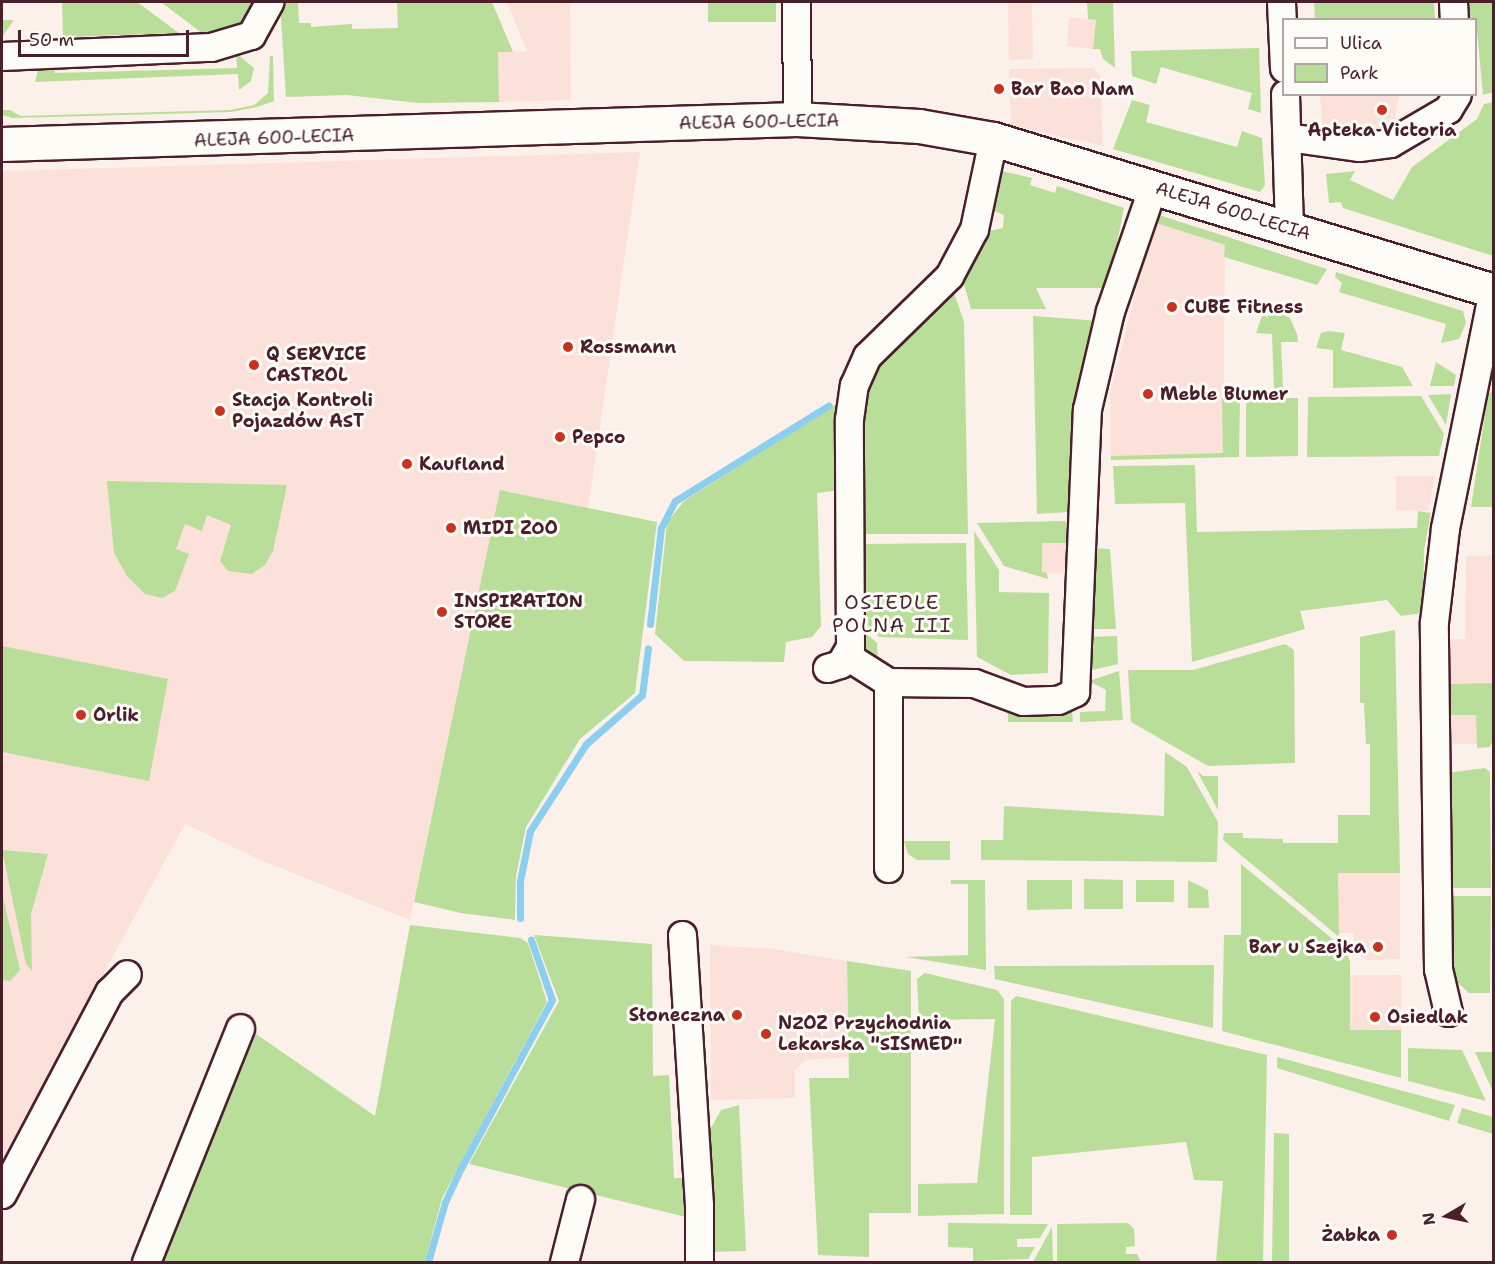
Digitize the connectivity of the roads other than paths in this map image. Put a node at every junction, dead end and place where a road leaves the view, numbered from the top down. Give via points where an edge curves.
1 (269, 2) edge
2 (796, 2) edge
3 (1281, 2) edge
4 (1453, 2) edge
5 (1454, 18) edge
6 (1282, 24) edge
7 (2, 56) edge
8 (1285, 96) edge
9 (1455, 96) edge
10 (797, 119) junction
11 (1287, 137) junction
12 (993, 139) junction
13 (2, 144) edge
14 (1153, 186) junction
15 (1289, 229) junction
16 (1493, 291) edge
17 (888, 682) junction
18 (888, 868) dead end
19 (682, 935) dead end
20 (127, 974) dead end
21 (1448, 1012) dead end
22 (240, 1028) dead end
23 (2, 1194) edge
24 (580, 1199) dead end
25 (146, 1263) edge
26 (564, 1263) edge
27 (699, 1263) edge

1 - 7 street via 251,35 211,47
2 - 10 street
3 - 6 street
4 - 5 street
8 - 11 street
9 - 11 street via 1448,109 1383,145 1320,144
10 - 12 main road, ALEJA 600-LECIA via 908,125
10 - 13 main road, ALEJA 600-LECIA
11 - 15 street
12 - 14 main road, ALEJA 600-LECIA
12 - 17 street via 974,230 949,276 934,295 867,356 854,385 849,419 850,647 837,662
14 - 15 main road, ALEJA 600-LECIA
14 - 17 street via 1110,311 1086,409 1075,692 1058,700 1023,701 974,683
15 - 16 main road, ALEJA 600-LECIA
16 - 21 street via 1445,528 1434,622 1438,969
17 - 18 street
19 - 27 street via 699,1205
20 - 23 street via 109,992
22 - 25 street
24 - 26 street

